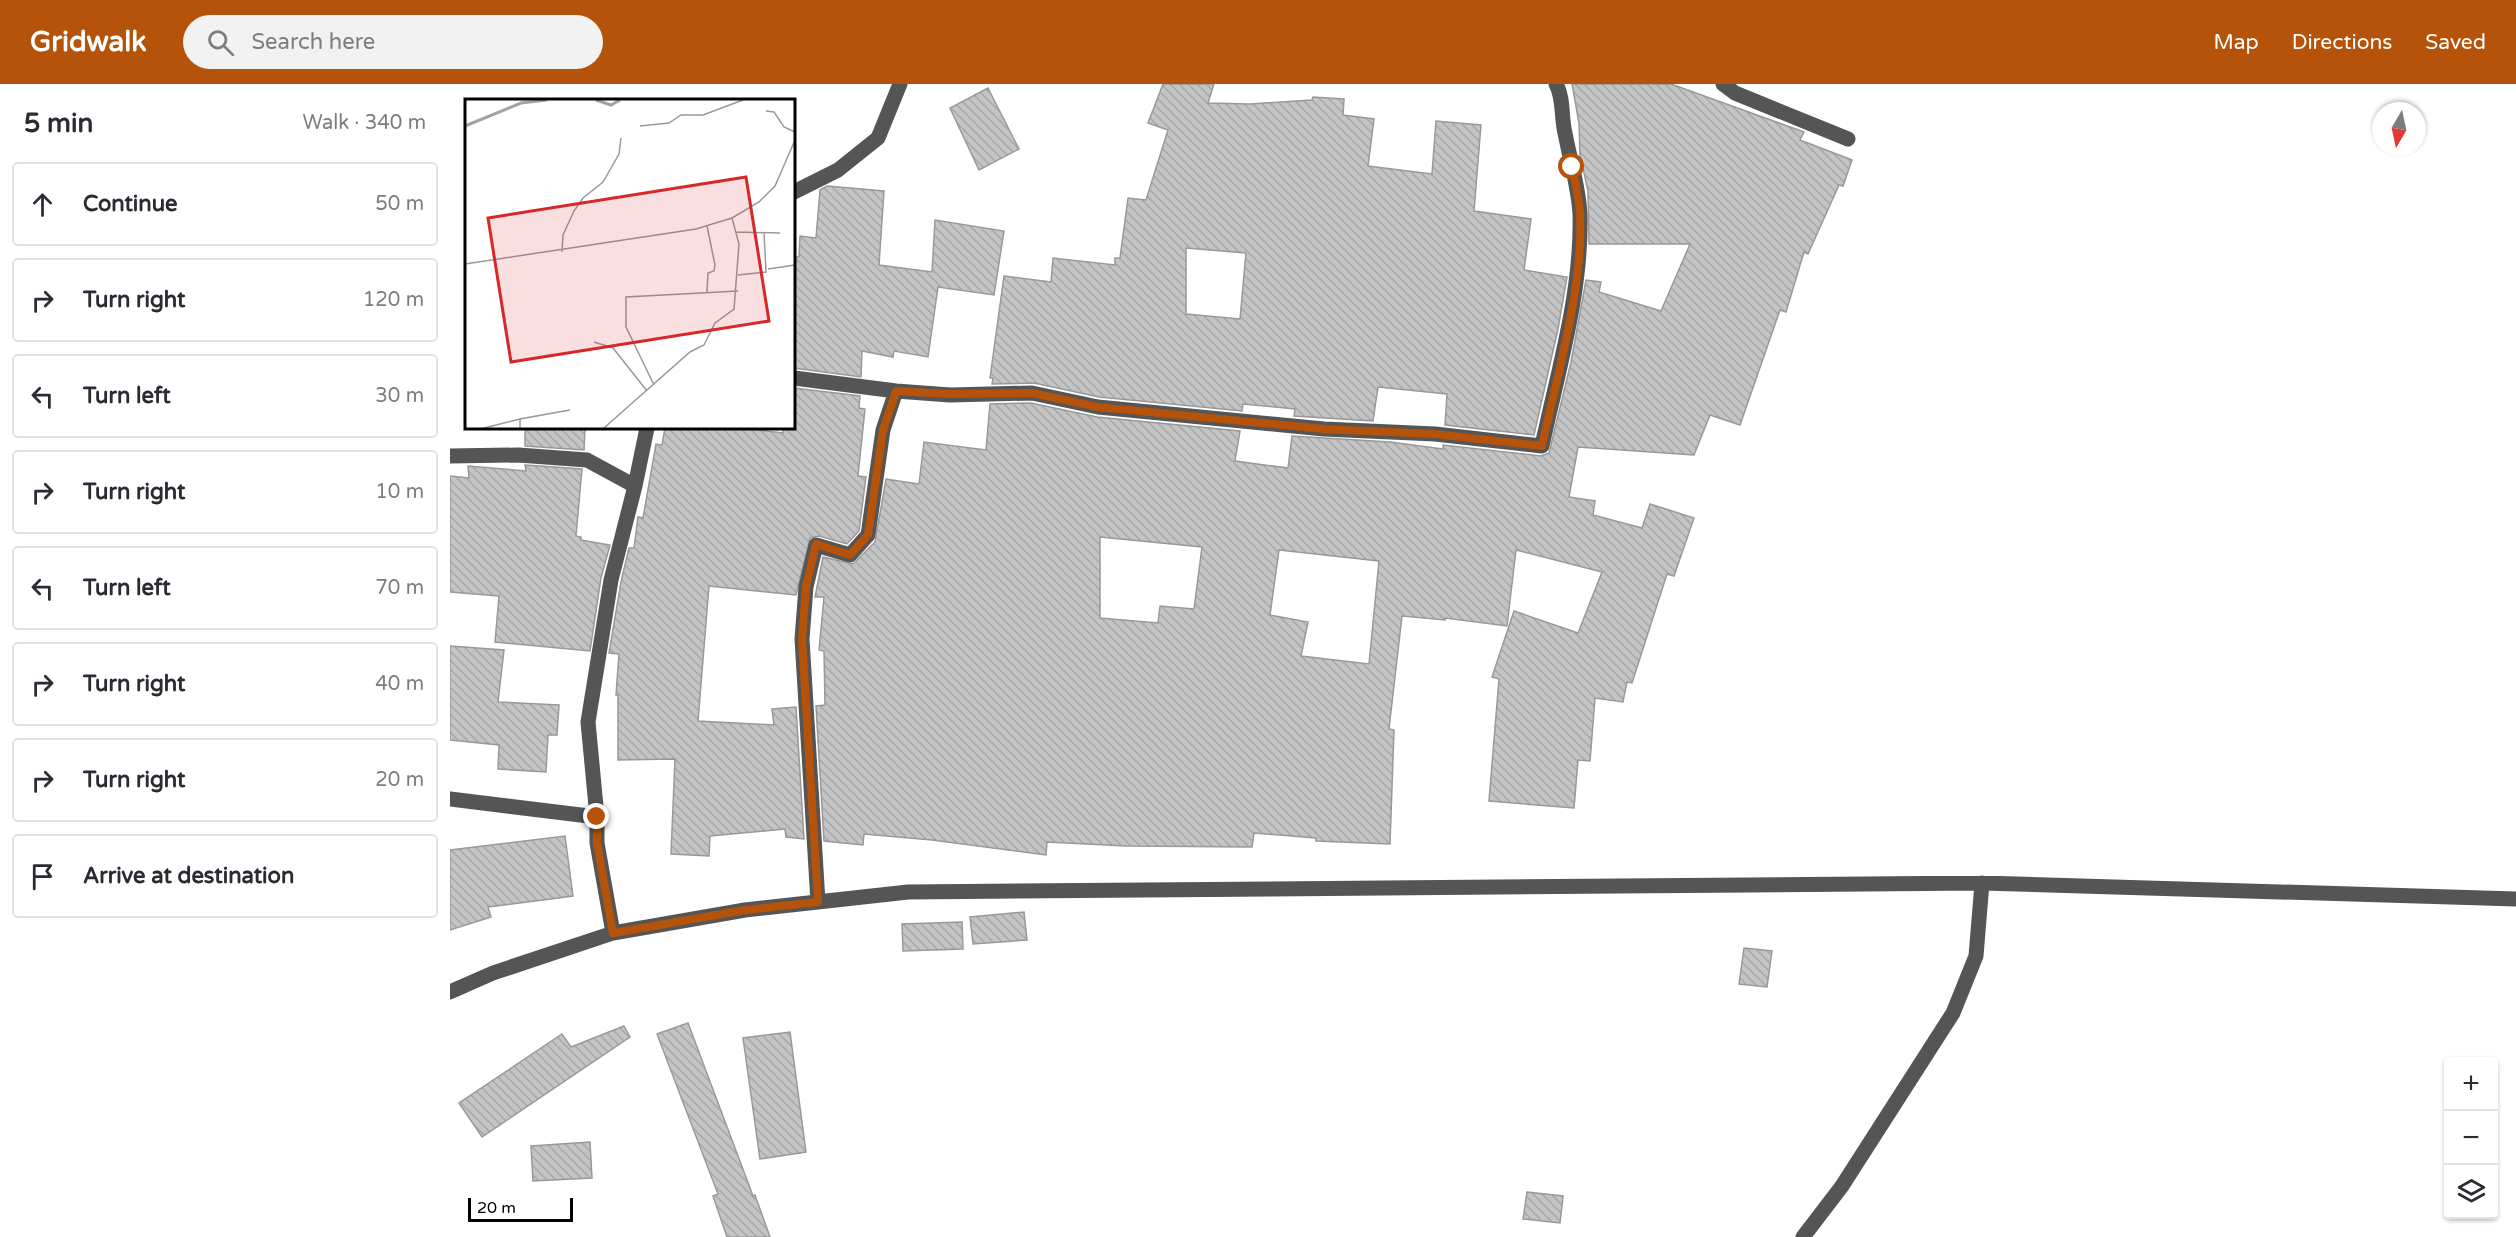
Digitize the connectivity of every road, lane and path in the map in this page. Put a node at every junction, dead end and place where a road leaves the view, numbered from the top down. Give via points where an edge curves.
1 (900, 84) edge
2 (1556, 84) edge
3 (1723, 84) edge
4 (1848, 139) dead end
5 (795, 191) edge
6 (795, 378) edge
7 (896, 391) junction
8 (647, 429) edge
9 (450, 456) edge
10 (635, 486) junction
11 (450, 799) edge
12 (597, 817) junction
13 (1982, 883) junction
14 (2516, 898) edge
15 (818, 902) junction
16 (613, 933) junction
17 (450, 992) edge
18 (1803, 1237) edge

1 - 5 street via 878,138 837,170
2 - 7 street via 1580,212 1580,254 1542,446 1098,407 1032,393
3 - 4 street via 1735,93
6 - 7 street
7 - 15 street via 883,430 868,535 850,555 816,544 806,587 802,639
8 - 10 street
9 - 10 street via 587,460
10 - 12 street via 610,580 588,722
11 - 12 street
12 - 16 street via 597,843
13 - 14 street
13 - 15 street via 908,892
13 - 18 street via 1976,956 1953,1013 1842,1186
15 - 16 street via 745,910
16 - 17 street via 493,972

